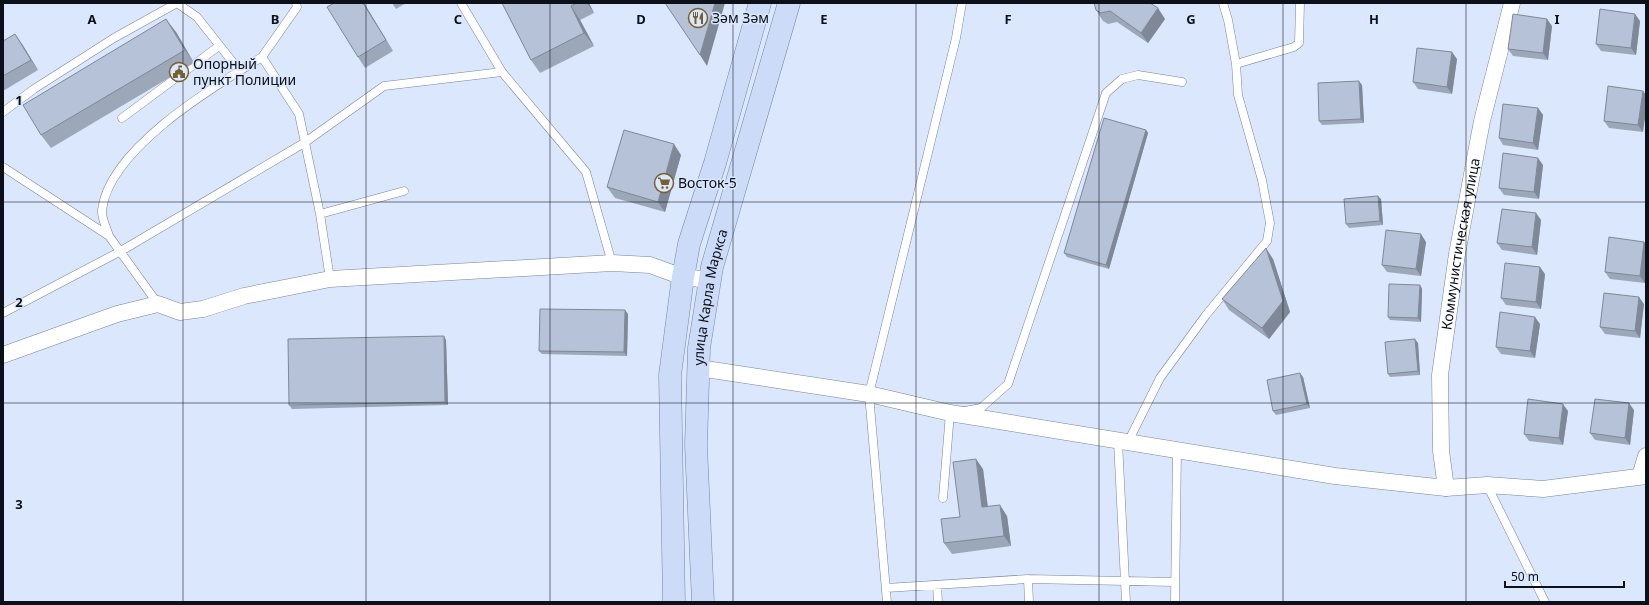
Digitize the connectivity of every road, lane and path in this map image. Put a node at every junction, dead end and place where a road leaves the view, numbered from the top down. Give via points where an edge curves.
1 (177, 3) edge
2 (296, 3) edge
3 (461, 3) edge
4 (789, 3) edge
5 (962, 3) edge
6 (1222, 3) edge
7 (1300, 3) edge
8 (1512, 3) edge
9 (756, 8) edge
10 (219, 46) junction
11 (262, 57) junction
12 (1236, 64) junction
13 (239, 70) junction
14 (502, 72) junction
15 (1182, 82) dead end
16 (3, 112) edge
17 (122, 118) dead end
18 (304, 143) junction
19 (3, 167) edge
20 (404, 191) dead end
21 (320, 214) junction
22 (109, 236) junction
23 (121, 251) junction
24 (612, 263) junction
25 (683, 277) junction
26 (330, 279) junction
27 (710, 280) junction
28 (158, 304) junction
29 (3, 313) edge
30 (3, 355) edge
31 (699, 368) junction
32 (869, 394) junction
33 (950, 414) junction
34 (1123, 442) junction
35 (1177, 451) junction
36 (1646, 456) edge
37 (1643, 476) edge
38 (1487, 485) junction
39 (1446, 488) junction
40 (943, 498) dead end
41 (1028, 579) junction
42 (1125, 582) junction
43 (1175, 582) junction
44 (937, 585) junction
45 (886, 588) junction
46 (674, 602) edge
47 (703, 602) edge
48 (887, 602) edge
49 (938, 602) edge
50 (1029, 602) edge
51 (1126, 602) edge
52 (1175, 602) edge
53 (1545, 602) edge

1 - 10 lane via 197,17
1 - 16 lane via 114,38
2 - 11 lane via 297,7
3 - 14 lane
4 - 27 main road, улица Карла Маркса
5 - 32 lane via 956,38
6 - 12 lane via 1228,20
7 - 12 lane via 1299,43 1294,47
8 - 39 street, Коммунистическая улица via 1482,120 1457,254 1440,375 1440,451
9 - 25 main road, улица Карла Маркса via 715,163 689,244
10 - 13 lane
10 - 17 lane
11 - 13 lane
11 - 18 lane via 299,114
12 - 34 lane via 1238,95 1262,180 1270,223 1267,241 1206,315 1160,378
13 - 22 lane via 162,125 111,180 102,211
14 - 18 lane via 384,86
14 - 24 lane via 586,172
15 - 33 lane via 1138,75 1122,79 1106,93 1008,384 981,408
18 - 21 lane
18 - 23 lane
19 - 22 lane
20 - 21 lane
21 - 26 lane
22 - 23 lane
23 - 28 lane
23 - 29 lane
24 - 25 street via 650,265
24 - 26 street
25 - 27 street
25 - 46 main road, улица Карла Маркса via 670,375
26 - 28 street via 244,296 203,309 180,312
27 - 31 main road, улица Карла Маркса
28 - 30 street via 117,314
31 - 32 street
31 - 47 main road, улица Карла Маркса via 696,445
32 - 33 street
32 - 45 lane
33 - 34 street
33 - 40 lane
34 - 35 street
34 - 42 lane
35 - 39 street via 1335,476
35 - 43 lane
36 - 37 street
37 - 38 street via 1543,489
38 - 39 street
38 - 53 lane
41 - 42 lane
41 - 44 lane
41 - 50 lane
42 - 43 lane
42 - 51 lane
43 - 52 lane
44 - 45 lane
44 - 49 lane
45 - 48 lane

